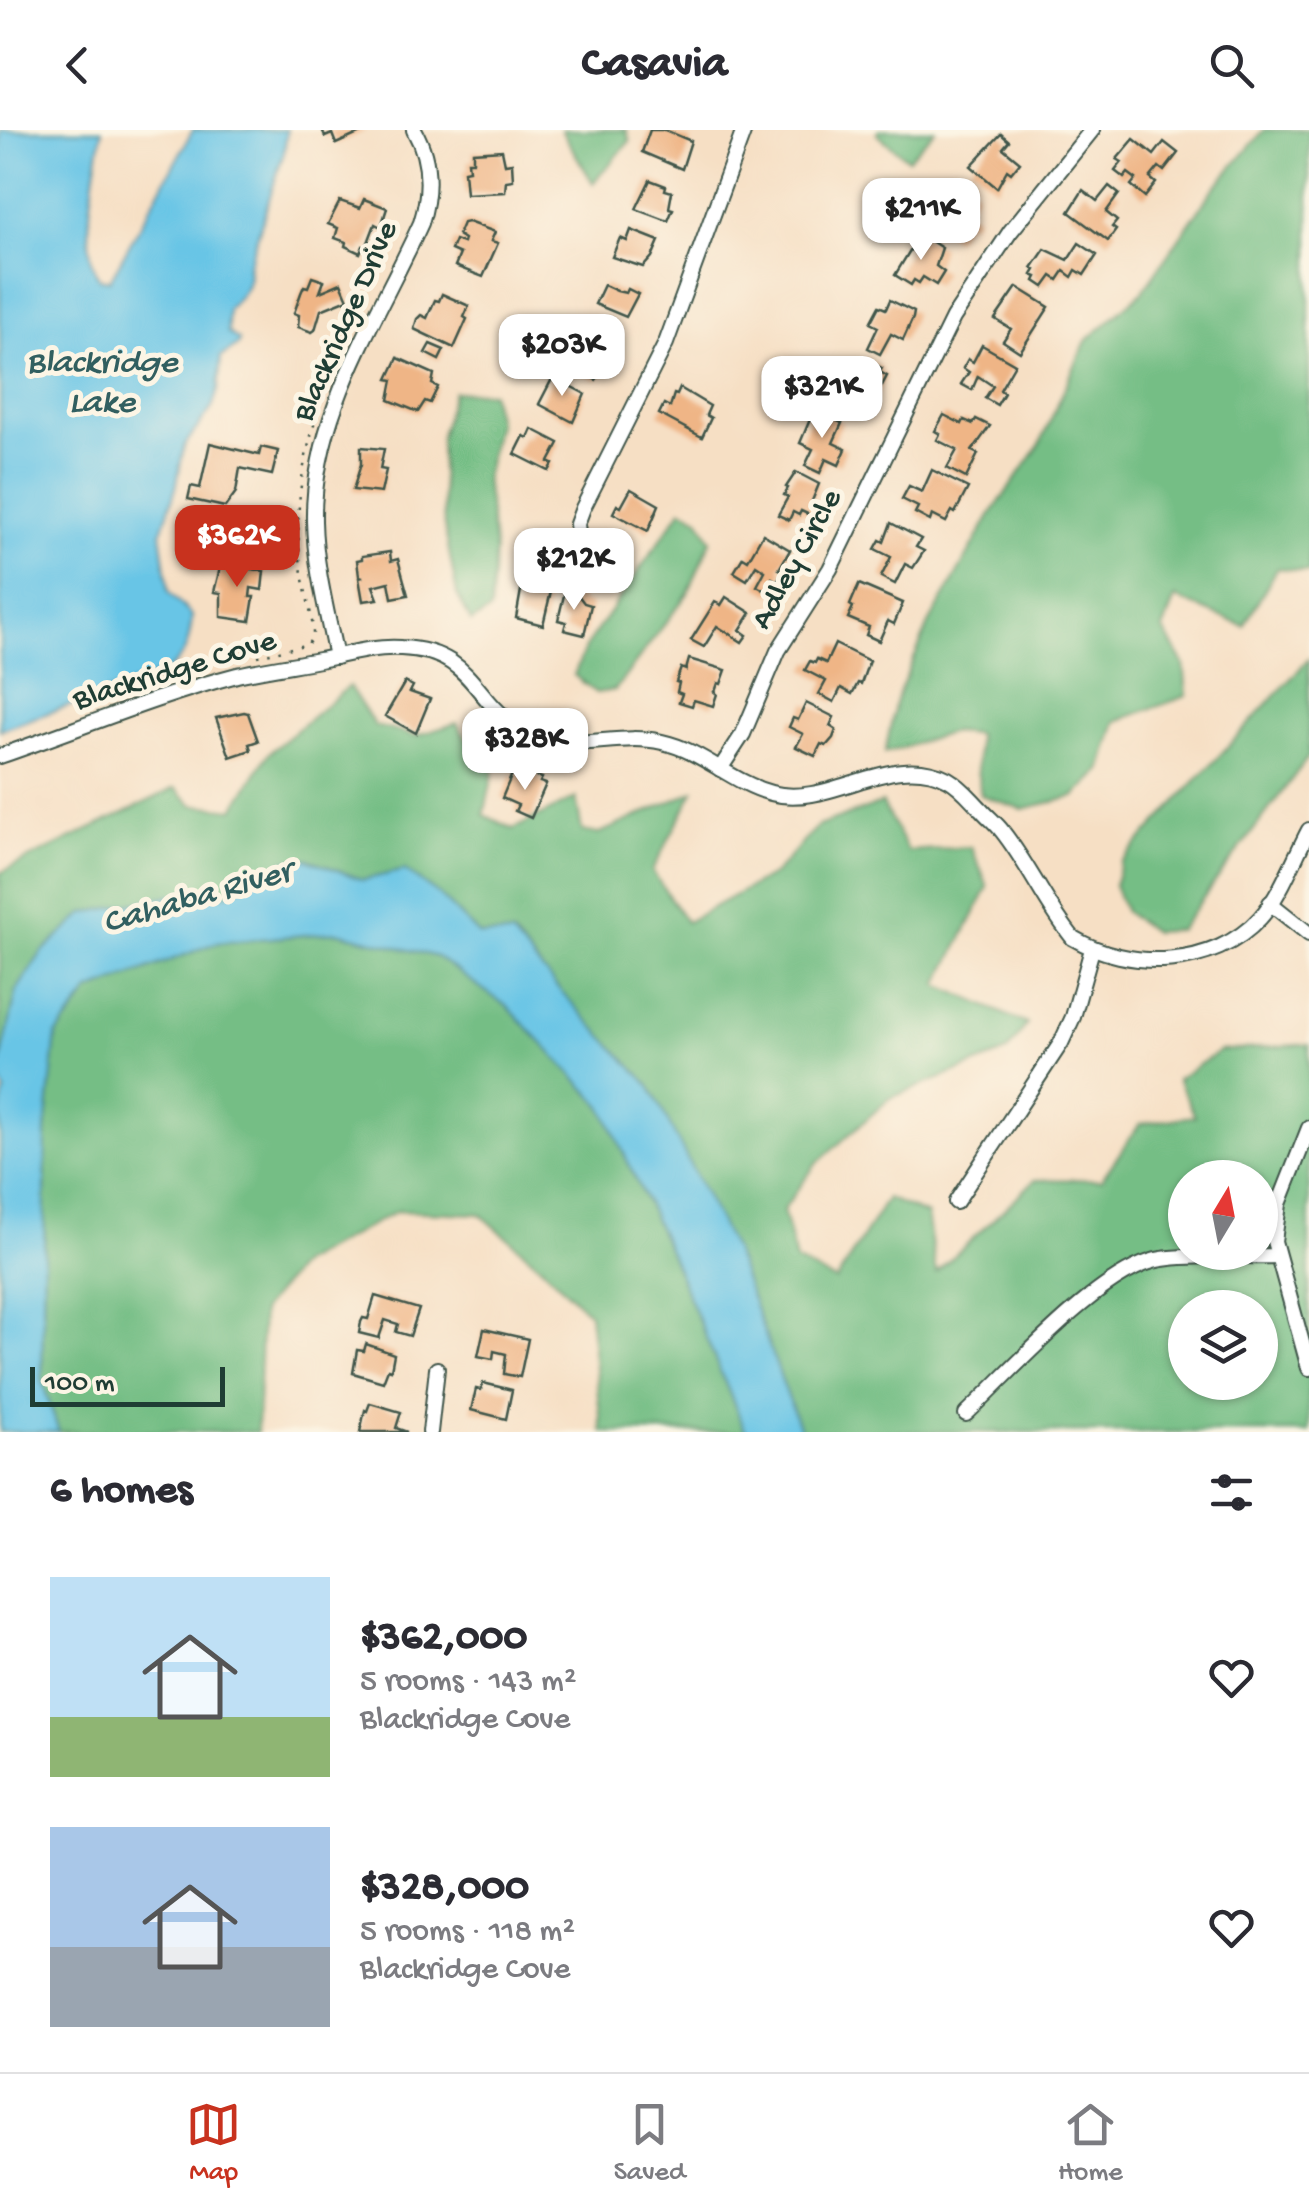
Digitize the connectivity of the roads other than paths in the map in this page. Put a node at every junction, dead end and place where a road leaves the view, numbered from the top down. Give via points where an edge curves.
1 (414, 130) edge
2 (744, 130) edge
3 (1092, 130) edge
4 (580, 550) dead end
5 (336, 657) junction
6 (0, 756) edge
7 (720, 769) junction
8 (1309, 830) edge
9 (1270, 903) junction
10 (1309, 934) edge
11 (1092, 949) junction
12 (1309, 1128) edge
13 (956, 1202) dead end
14 (1278, 1211) edge
15 (1168, 1259) edge
16 (1278, 1260) edge
17 (1309, 1368) edge
18 (437, 1369) dead end
19 (966, 1414) dead end
20 (430, 1432) edge

1 - 5 street, Blackridge Drive via 427,170 427,204 338,399 318,466 316,548
2 - 4 street via 666,343 583,508
3 - 7 street, Adley Circle via 1010,232 953,318 830,569 773,660 744,734
5 - 6 street, Blackridge Cove via 237,675
5 - 7 street, Blackridge Cove via 374,648 430,652 462,668 505,718 542,739 579,745 621,738 665,742
7 - 11 street, Blackridge Cove via 744,785 792,796 898,772 944,777 1001,829 1060,922
8 - 9 street
9 - 10 street
9 - 11 street via 1239,937 1190,956 1124,959
11 - 13 street via 1062,1043
12 - 14 street
15 - 19 street via 1124,1272 1096,1290
16 - 17 street
18 - 20 street

